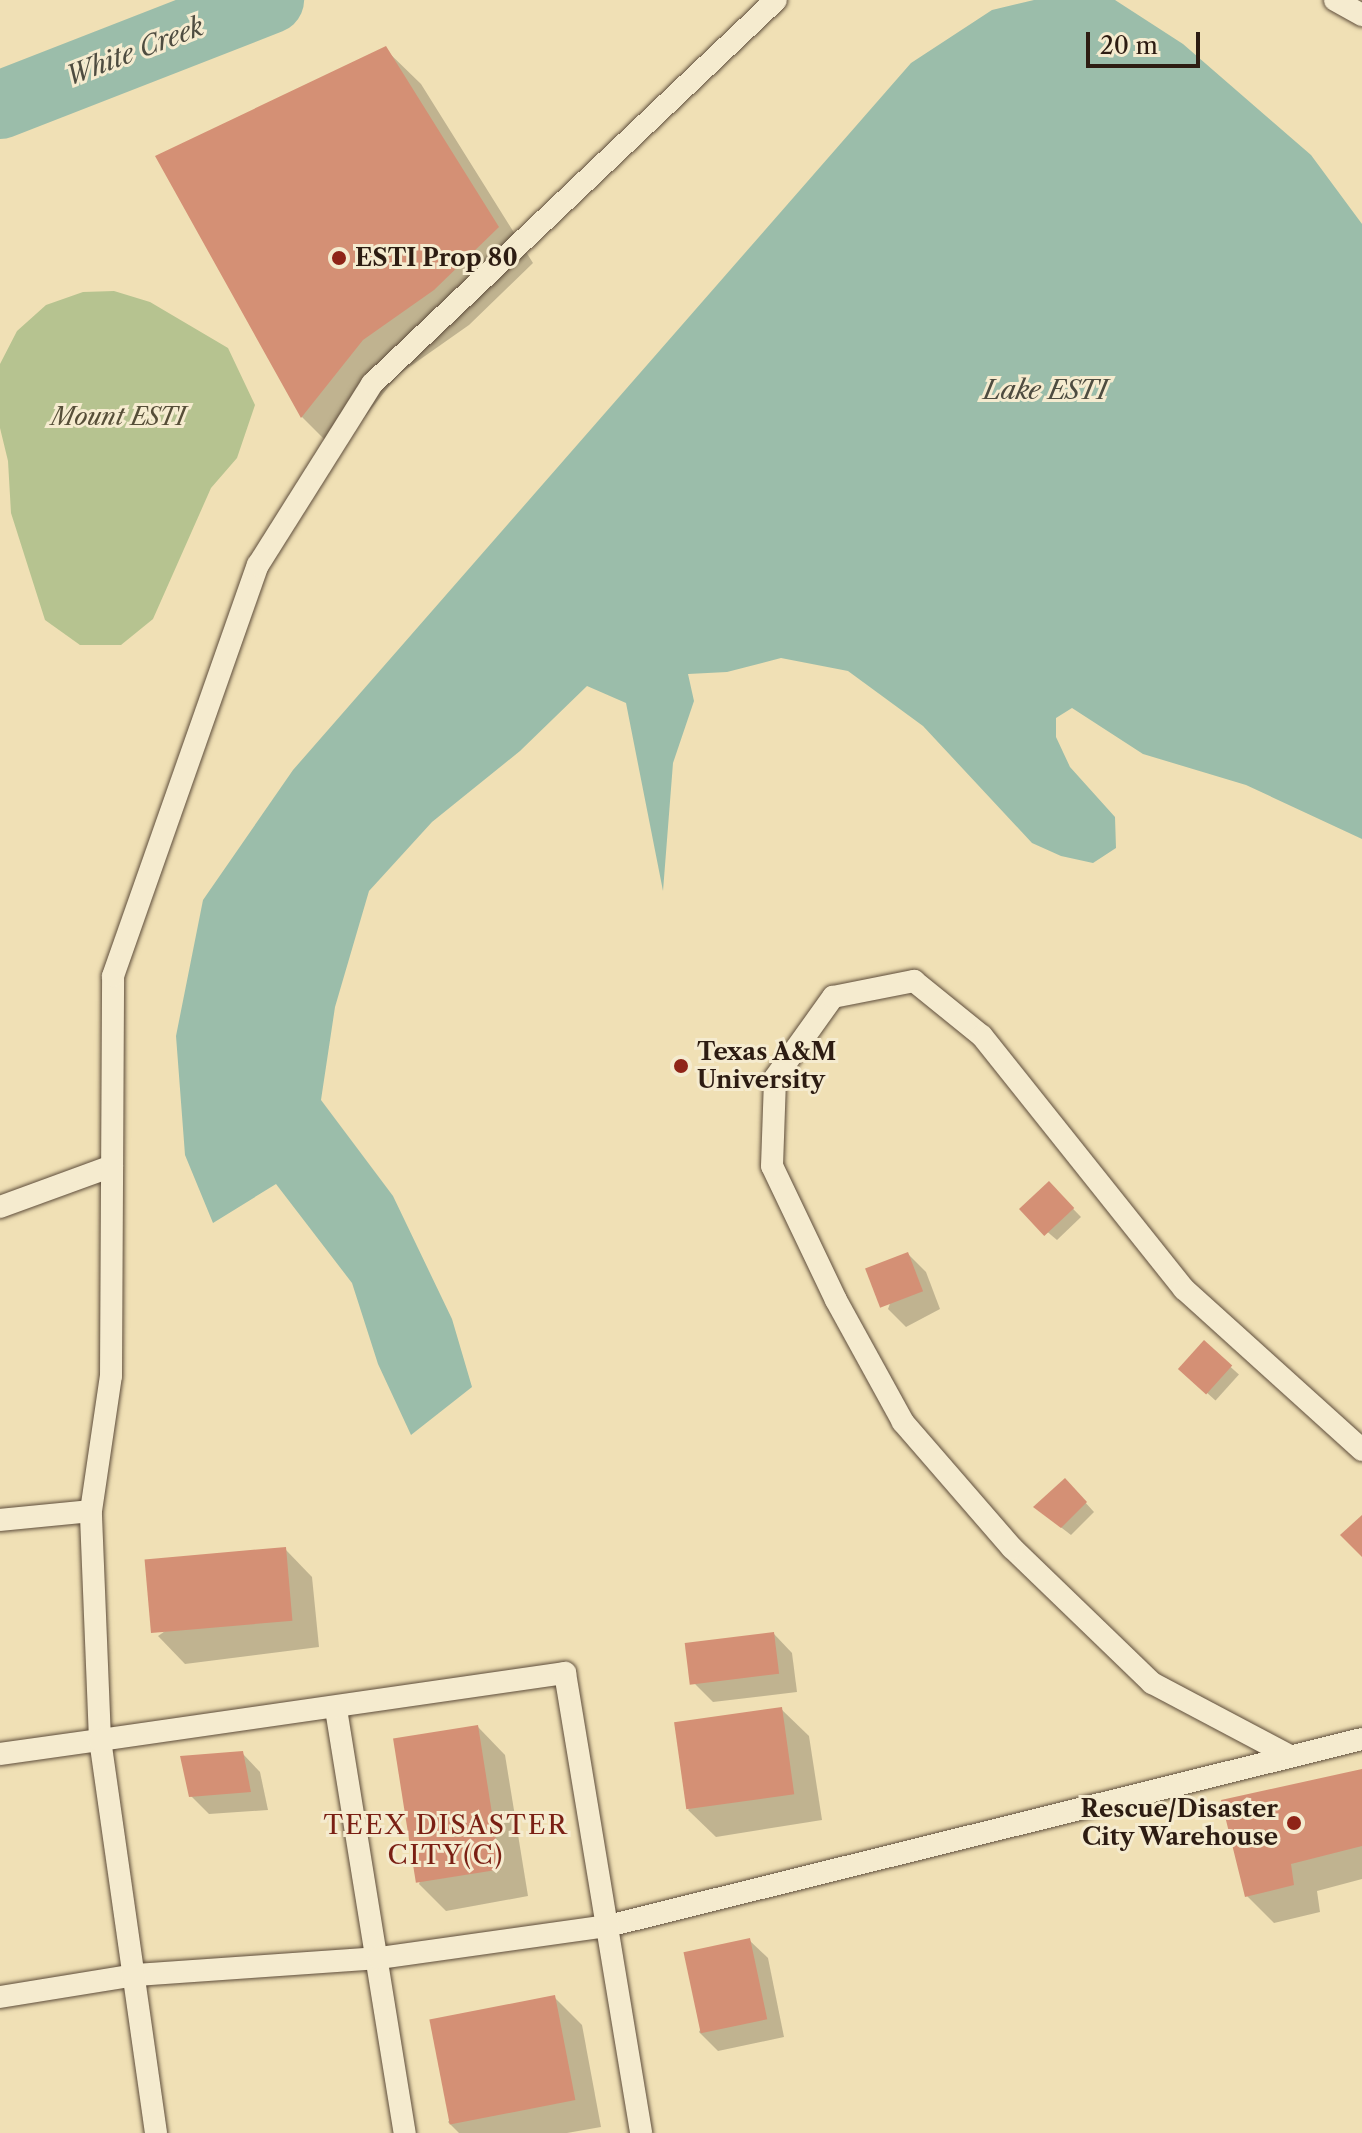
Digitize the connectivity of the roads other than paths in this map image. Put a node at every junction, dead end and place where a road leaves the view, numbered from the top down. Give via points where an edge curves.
1 (776, 0) edge
2 (1335, 0) edge
3 (1362, 15) edge
4 (112, 1166) junction
5 (0, 1207) edge
6 (1362, 1450) edge
7 (91, 1511) junction
8 (0, 1520) edge
9 (336, 1709) junction
10 (1362, 1739) edge
11 (100, 1740) junction
12 (0, 1754) edge
13 (1290, 1756) junction
14 (608, 1926) junction
15 (379, 1958) junction
16 (136, 1975) junction
17 (0, 1997) edge
18 (156, 2133) edge
19 (405, 2133) edge
20 (641, 2133) edge

1 - 4 lane via 372,384 258,565 113,976
2 - 3 lane
4 - 5 lane
4 - 7 lane via 111,1376
6 - 13 lane via 1184,1289 982,1036 914,981 833,997 775,1078 772,1166 836,1300 903,1422 1012,1548 1152,1683
7 - 8 lane
7 - 11 lane
9 - 11 lane
9 - 14 lane via 565,1673
9 - 15 lane
10 - 13 lane
11 - 12 lane
11 - 16 lane
13 - 14 lane
14 - 15 lane
14 - 20 lane
15 - 16 lane
15 - 19 lane
16 - 17 lane
16 - 18 lane

